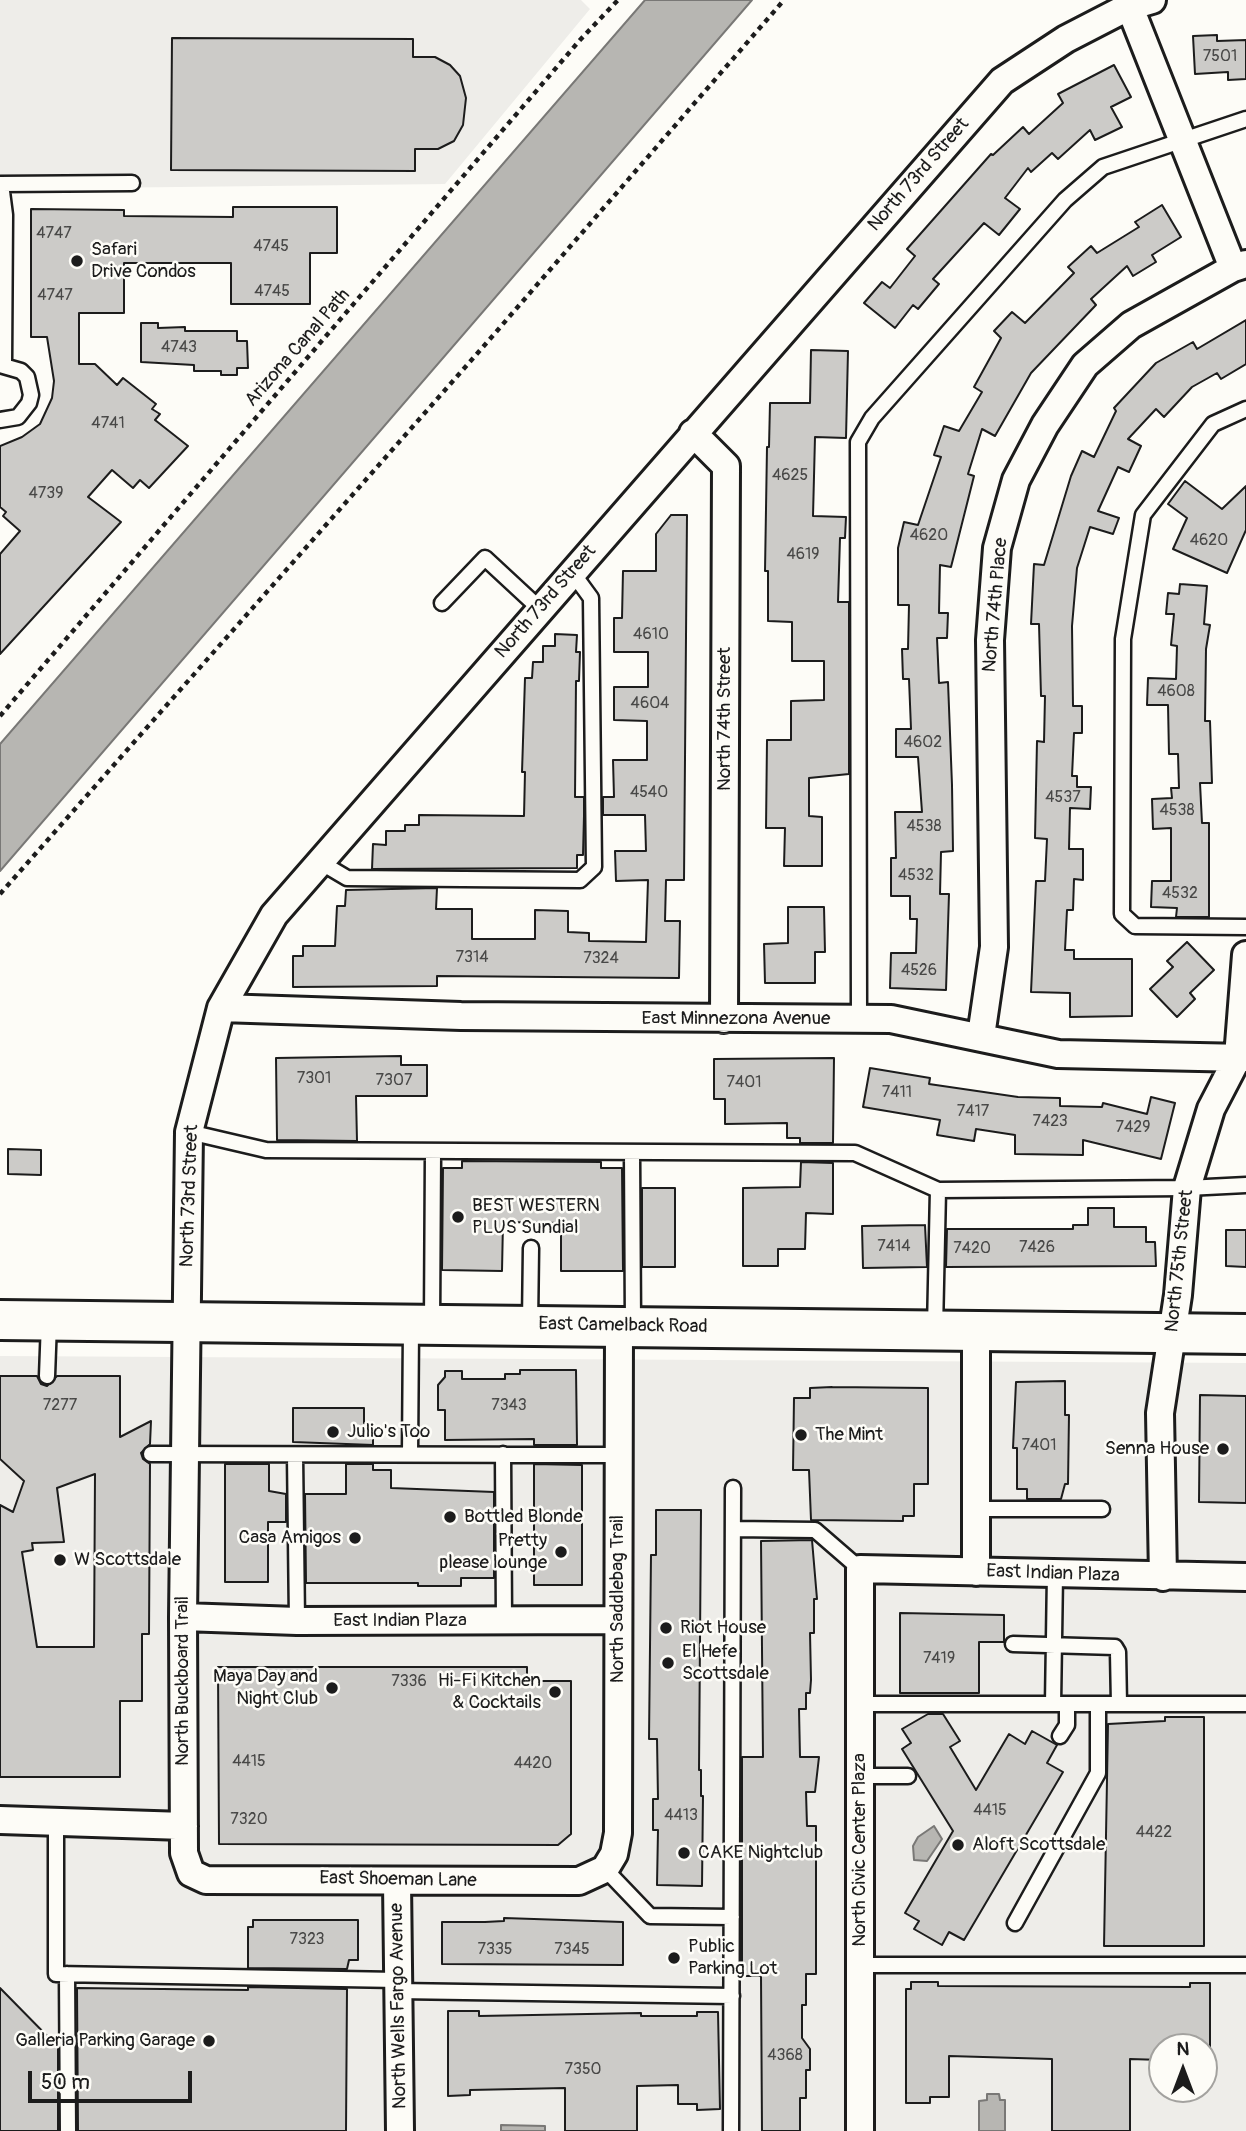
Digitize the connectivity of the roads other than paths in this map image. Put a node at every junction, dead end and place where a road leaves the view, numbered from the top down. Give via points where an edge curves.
1 (1136, 2) edge
2 (1246, 119) edge
3 (1181, 139) junction
4 (132, 183) dead end
5 (0, 184) edge
6 (1239, 266) edge
7 (2, 365) edge
8 (1246, 408) edge
9 (0, 420) edge
10 (693, 433) junction
11 (572, 572) junction
12 (442, 603) dead end
13 (540, 608) junction
14 (320, 862) junction
15 (1246, 927) edge
16 (1246, 955) edge
17 (222, 1008) junction
18 (724, 1019) junction
19 (859, 1019) junction
20 (981, 1036) junction
21 (1242, 1057) edge
22 (189, 1132) junction
23 (433, 1153) junction
24 (632, 1153) junction
25 (1246, 1185) edge
26 (1186, 1188) junction
27 (938, 1190) junction
28 (531, 1248) dead end
29 (0, 1320) edge
30 (49, 1320) junction
31 (187, 1320) junction
32 (421, 1323) junction
33 (530, 1324) junction
34 (626, 1325) junction
35 (935, 1330) junction
36 (976, 1331) junction
37 (1172, 1333) junction
38 (1246, 1334) edge
39 (47, 1376) dead end
40 (151, 1454) dead end
41 (185, 1454) junction
42 (410, 1454) junction
43 (503, 1454) junction
44 (295, 1455) junction
45 (618, 1455) junction
46 (733, 1488) dead end
47 (1102, 1508) dead end
48 (976, 1509) junction
49 (733, 1529) junction
50 (860, 1569) junction
51 (976, 1572) junction
52 (1055, 1574) junction
53 (1163, 1577) junction
54 (1246, 1577) edge
55 (183, 1617) junction
56 (504, 1620) junction
57 (618, 1620) junction
58 (297, 1621) junction
59 (1013, 1644) dead end
60 (1054, 1646) junction
61 (860, 1704) junction
62 (1060, 1704) junction
63 (1098, 1704) junction
64 (1119, 1704) junction
65 (1246, 1704) edge
66 (1060, 1736) dead end
67 (860, 1776) junction
68 (908, 1776) dead end
69 (0, 1820) edge
70 (56, 1823) junction
71 (184, 1826) junction
72 (605, 1869) junction
73 (191, 1873) joint
74 (397, 1882) junction
75 (732, 1917) junction
76 (1015, 1923) dead end
77 (860, 1965) junction
78 (1246, 1965) edge
79 (67, 1974) junction
80 (398, 1986) junction
81 (732, 1996) junction
82 (68, 2131) edge
83 (400, 2131) edge
84 (731, 2131) edge
85 (860, 2131) edge

1 - 3 street, North 74th Place
1 - 10 street, North 73rd Street via 1002,80
2 - 3 lane
3 - 6 street, North 74th Place
3 - 19 lane via 1103,167 1065,200 872,418 858,442
4 - 5 lane
5 - 7 lane via 5,215
6 - 20 street, North 74th Place via 1131,325 1085,365 1016,480 997,548 990,640 994,947
7 - 9 lane via 22,371 31,395 18,417
8 - 15 lane via 1213,424 1143,515 1123,639 1122,900 1122,914 1135,926
10 - 11 street, North 73rd Street
10 - 18 street, North 74th Street via 726,466
11 - 13 street, North 73rd Street
11 - 14 lane via 591,598 594,867 580,880 347,878
12 - 13 lane via 485,558
13 - 14 street, North 73rd Street
14 - 17 street, North 73rd Street via 262,932
16 - 21 street, North 75th Street
17 - 18 street, East Minnezona Avenue
17 - 22 street, North 73rd Street
18 - 19 street, East Minnezona Avenue
19 - 20 street, East Minnezona Avenue via 891,1019
20 - 21 street, East Minnezona Avenue via 1058,1055
21 - 26 street, North 75th Street via 1211,1109
22 - 23 lane via 266,1150
22 - 31 street, North 73rd Street
23 - 24 lane
23 - 32 lane
24 - 27 lane via 855,1153
24 - 34 lane
25 - 26 lane
26 - 27 lane
26 - 37 street, North 75th Street
27 - 35 lane
28 - 33 lane
29 - 30 main road, East Camelback Road
30 - 31 main road, East Camelback Road
30 - 39 lane
31 - 32 main road, East Camelback Road
31 - 41 street, North Buckboard Trail
32 - 33 main road, East Camelback Road
32 - 42 lane
33 - 34 main road, East Camelback Road
34 - 35 main road, East Camelback Road
34 - 45 street, North Saddlebag Trail
35 - 36 main road, East Camelback Road
36 - 37 main road, East Camelback Road
36 - 48 street
37 - 38 main road, East Camelback Road
37 - 53 street, North 75th Street via 1160,1413
40 - 41 lane
41 - 44 lane
41 - 55 street, North Buckboard Trail
42 - 43 lane
42 - 44 lane
43 - 45 lane
43 - 56 lane
44 - 58 lane
45 - 57 street, North Saddlebag Trail
46 - 49 lane
47 - 48 lane
48 - 51 street
49 - 50 lane via 815,1530
49 - 75 lane
50 - 51 street, East Indian Plaza
50 - 61 street, North Civic Center Plaza
51 - 52 street, East Indian Plaza
52 - 53 street, East Indian Plaza
52 - 60 lane
53 - 54 street, East Indian Plaza
55 - 58 street, East Indian Plaza
55 - 71 street, North Buckboard Trail
56 - 57 street, East Indian Plaza
56 - 58 street, East Indian Plaza
57 - 72 street, North Saddlebag Trail via 618,1833
59 - 60 lane
60 - 62 lane
60 - 64 lane via 1115,1647
61 - 62 lane
61 - 67 street, North Civic Center Plaza
62 - 63 lane
62 - 66 lane via 1067,1725
63 - 64 lane
63 - 76 lane via 1098,1773
64 - 65 lane
67 - 68 lane
67 - 77 street, North Civic Center Plaza
69 - 70 street
70 - 71 street
70 - 79 lane via 56,1974
71 - 73 street, North Buckboard Trail via 184,1853
72 - 74 street, East Shoeman Lane via 579,1881
72 - 75 lane via 650,1916
73 - 74 street, East Shoeman Lane via 206,1880
74 - 80 street, North Wells Fargo Avenue
75 - 81 lane
77 - 78 lane
77 - 85 street, North Civic Center Plaza
79 - 80 lane
79 - 82 lane
80 - 81 lane
80 - 83 street, North Wells Fargo Avenue
81 - 84 lane

